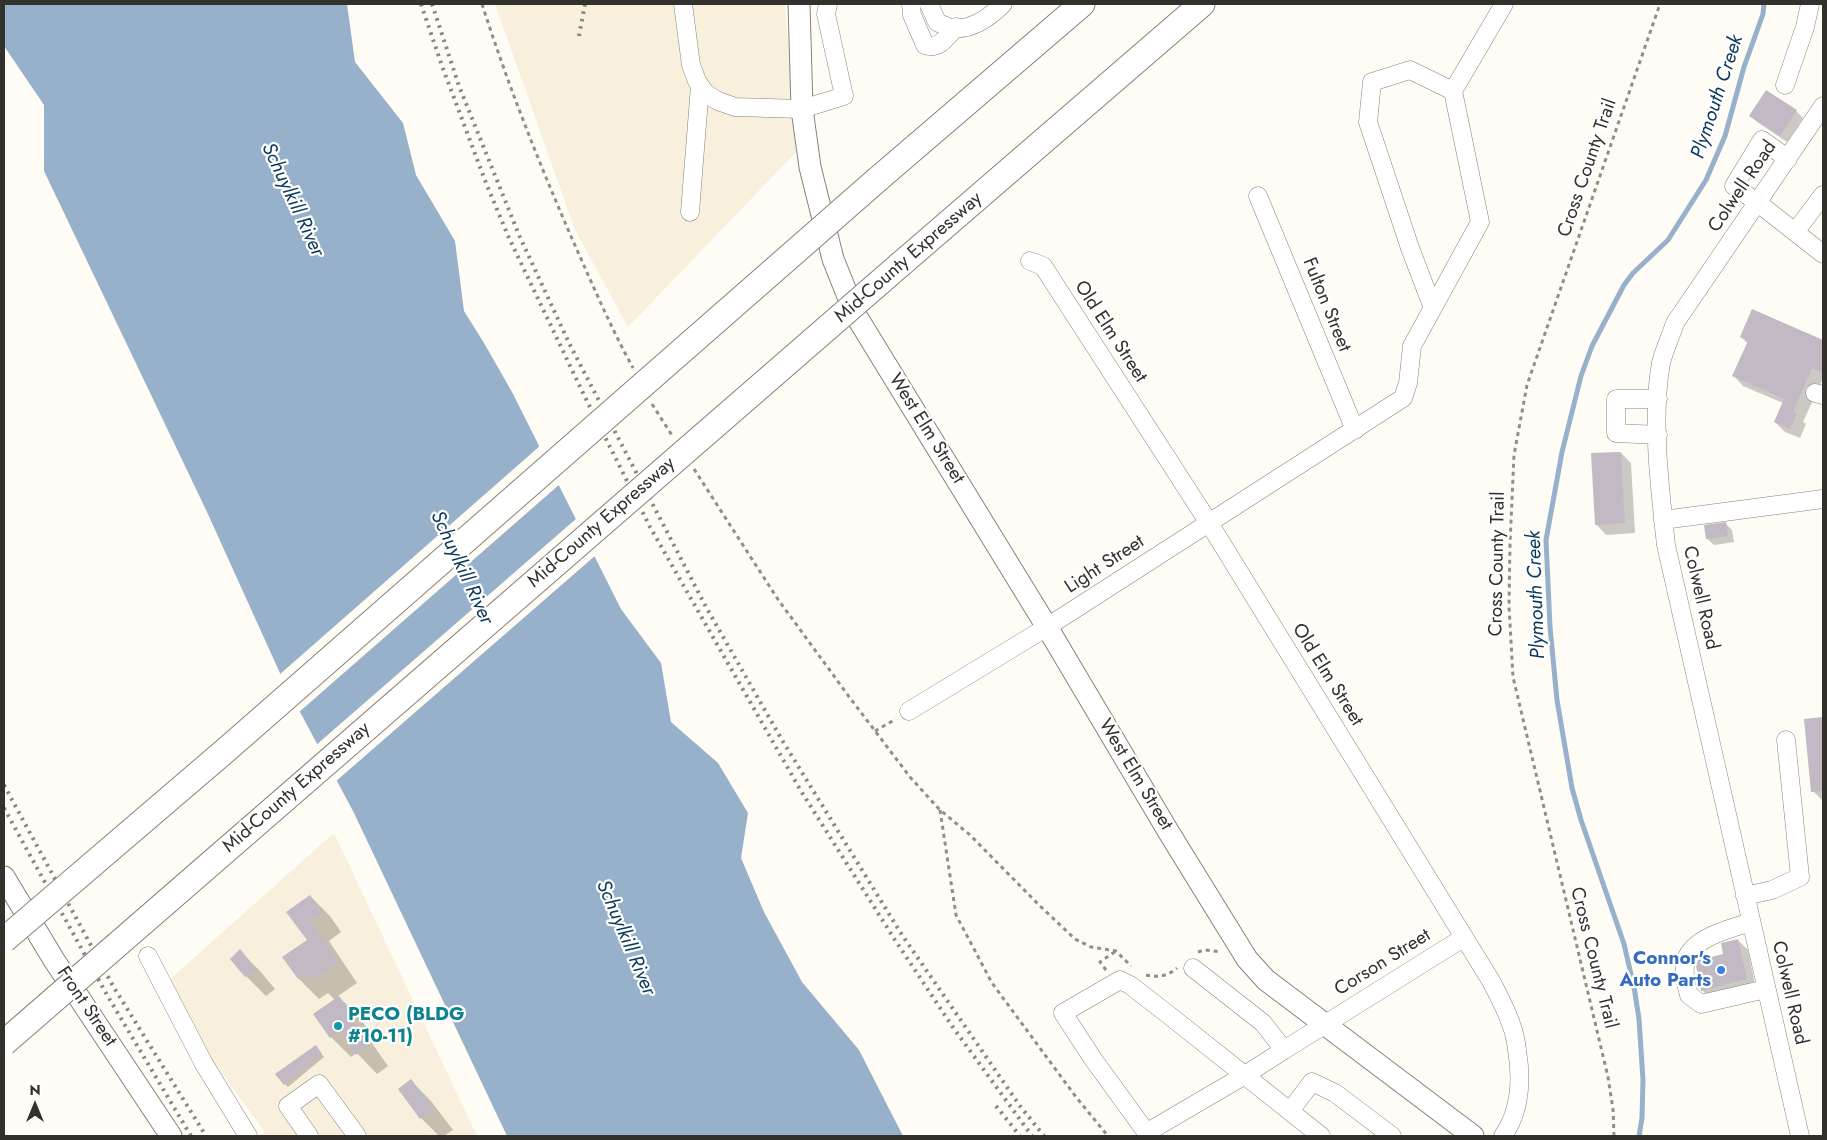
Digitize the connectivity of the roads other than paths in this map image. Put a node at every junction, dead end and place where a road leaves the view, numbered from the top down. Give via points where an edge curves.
1 (683, 4) edge
2 (799, 4) edge
3 (828, 4) edge
4 (911, 4) edge
5 (929, 4) edge
6 (1003, 4) edge
7 (1082, 4) edge
8 (1202, 4) edge
9 (1504, 4) edge
10 (1810, 4) edge
11 (956, 27) junction
12 (1785, 85) dead end
13 (700, 86) junction
14 (1453, 91) junction
15 (1823, 106) edge
16 (802, 109) junction
17 (1788, 159) junction
18 (1823, 195) edge
19 (1258, 196) dead end
20 (1758, 203) junction
21 (690, 212) dead end
22 (1795, 232) junction
23 (1823, 254) edge
24 (1030, 261) dead end
25 (1433, 308) junction
26 (1658, 399) junction
27 (1355, 430) junction
28 (1658, 435) junction
29 (1823, 499) edge
30 (1663, 520) junction
31 (1209, 523) junction
32 (1047, 627) junction
33 (909, 711) road end
34 (1786, 740) dead end
35 (4, 877) edge
36 (1745, 896) junction
37 (1751, 922) junction
38 (1464, 938) junction
39 (4, 940) edge
40 (148, 956) dead end
41 (1193, 968) dead end
42 (1766, 988) junction
43 (1325, 1025) junction
44 (4, 1043) edge
45 (1284, 1050) junction
46 (1245, 1075) junction
47 (1290, 1111) junction
48 (1148, 1135) edge
49 (172, 1136) edge
50 (248, 1136) edge
51 (310, 1136) edge
52 (357, 1136) edge
53 (1321, 1136) edge
54 (1392, 1136) edge
55 (1473, 1136) edge
56 (1503, 1136) edge
57 (1800, 1136) edge

1 - 13 street via 692,65
2 - 16 main road, West Elm Street
3 - 16 street via 826,14 844,96
4 - 11 street via 912,15 925,45 938,45
5 - 11 street via 937,22
6 - 11 street via 988,18 969,26
7 - 39 highway, bridge
8 - 44 highway, Mid-County Expressway, bridge
9 - 14 street
10 - 12 street
13 - 16 street via 705,94 718,102 735,107
13 - 21 street
14 - 25 street, Light Street via 1480,222
14 - 25 street via 1410,70 1372,82 1368,122
15 - 17 street, Colwell Road
16 - 32 main road, West Elm Street via 810,167 834,259 855,314
17 - 20 street, Colwell Road
17 - 20 street via 1762,140 1734,186
18 - 22 street
19 - 27 street, Fulton Street
20 - 22 street
20 - 26 street, Colwell Road via 1675,323 1662,363
22 - 23 street
24 - 31 street, Old Elm Street via 1043,266
25 - 27 street, Light Street via 1412,346 1403,398
26 - 28 street, Colwell Road
26 - 28 street via 1616,399 1616,433
27 - 31 street, Light Street
28 - 30 street, Colwell Road
29 - 30 street
30 - 36 street, Colwell Road
31 - 32 street, Light Street
31 - 38 street, Old Elm Street
32 - 33 street, Light Street
32 - 43 main road, West Elm Street via 1247,959 1266,980
34 - 36 street via 1800,877 1772,890
35 - 49 main road, Front Street via 54,960
36 - 37 street, Colwell Road
37 - 42 street, Colwell Road
37 - 42 street via 1694,946 1686,960 1685,981 1689,995 1701,1004
38 - 43 street, Corson Street
38 - 56 street, Old Elm Street via 1491,981 1513,1029 1519,1088 1517,1108
40 - 50 street via 204,1064
41 - 45 street via 1263,1023
42 - 57 street, Colwell Road
43 - 45 street, Corson Street
43 - 55 main road, West Elm Street
45 - 46 street, Corson Street
46 - 47 street
46 - 48 street, Corson Street
46 - 48 street via 1120,980 1063,1013
47 - 53 street
47 - 54 street via 1312,1082 1335,1093
51 - 52 street via 288,1106 319,1084

